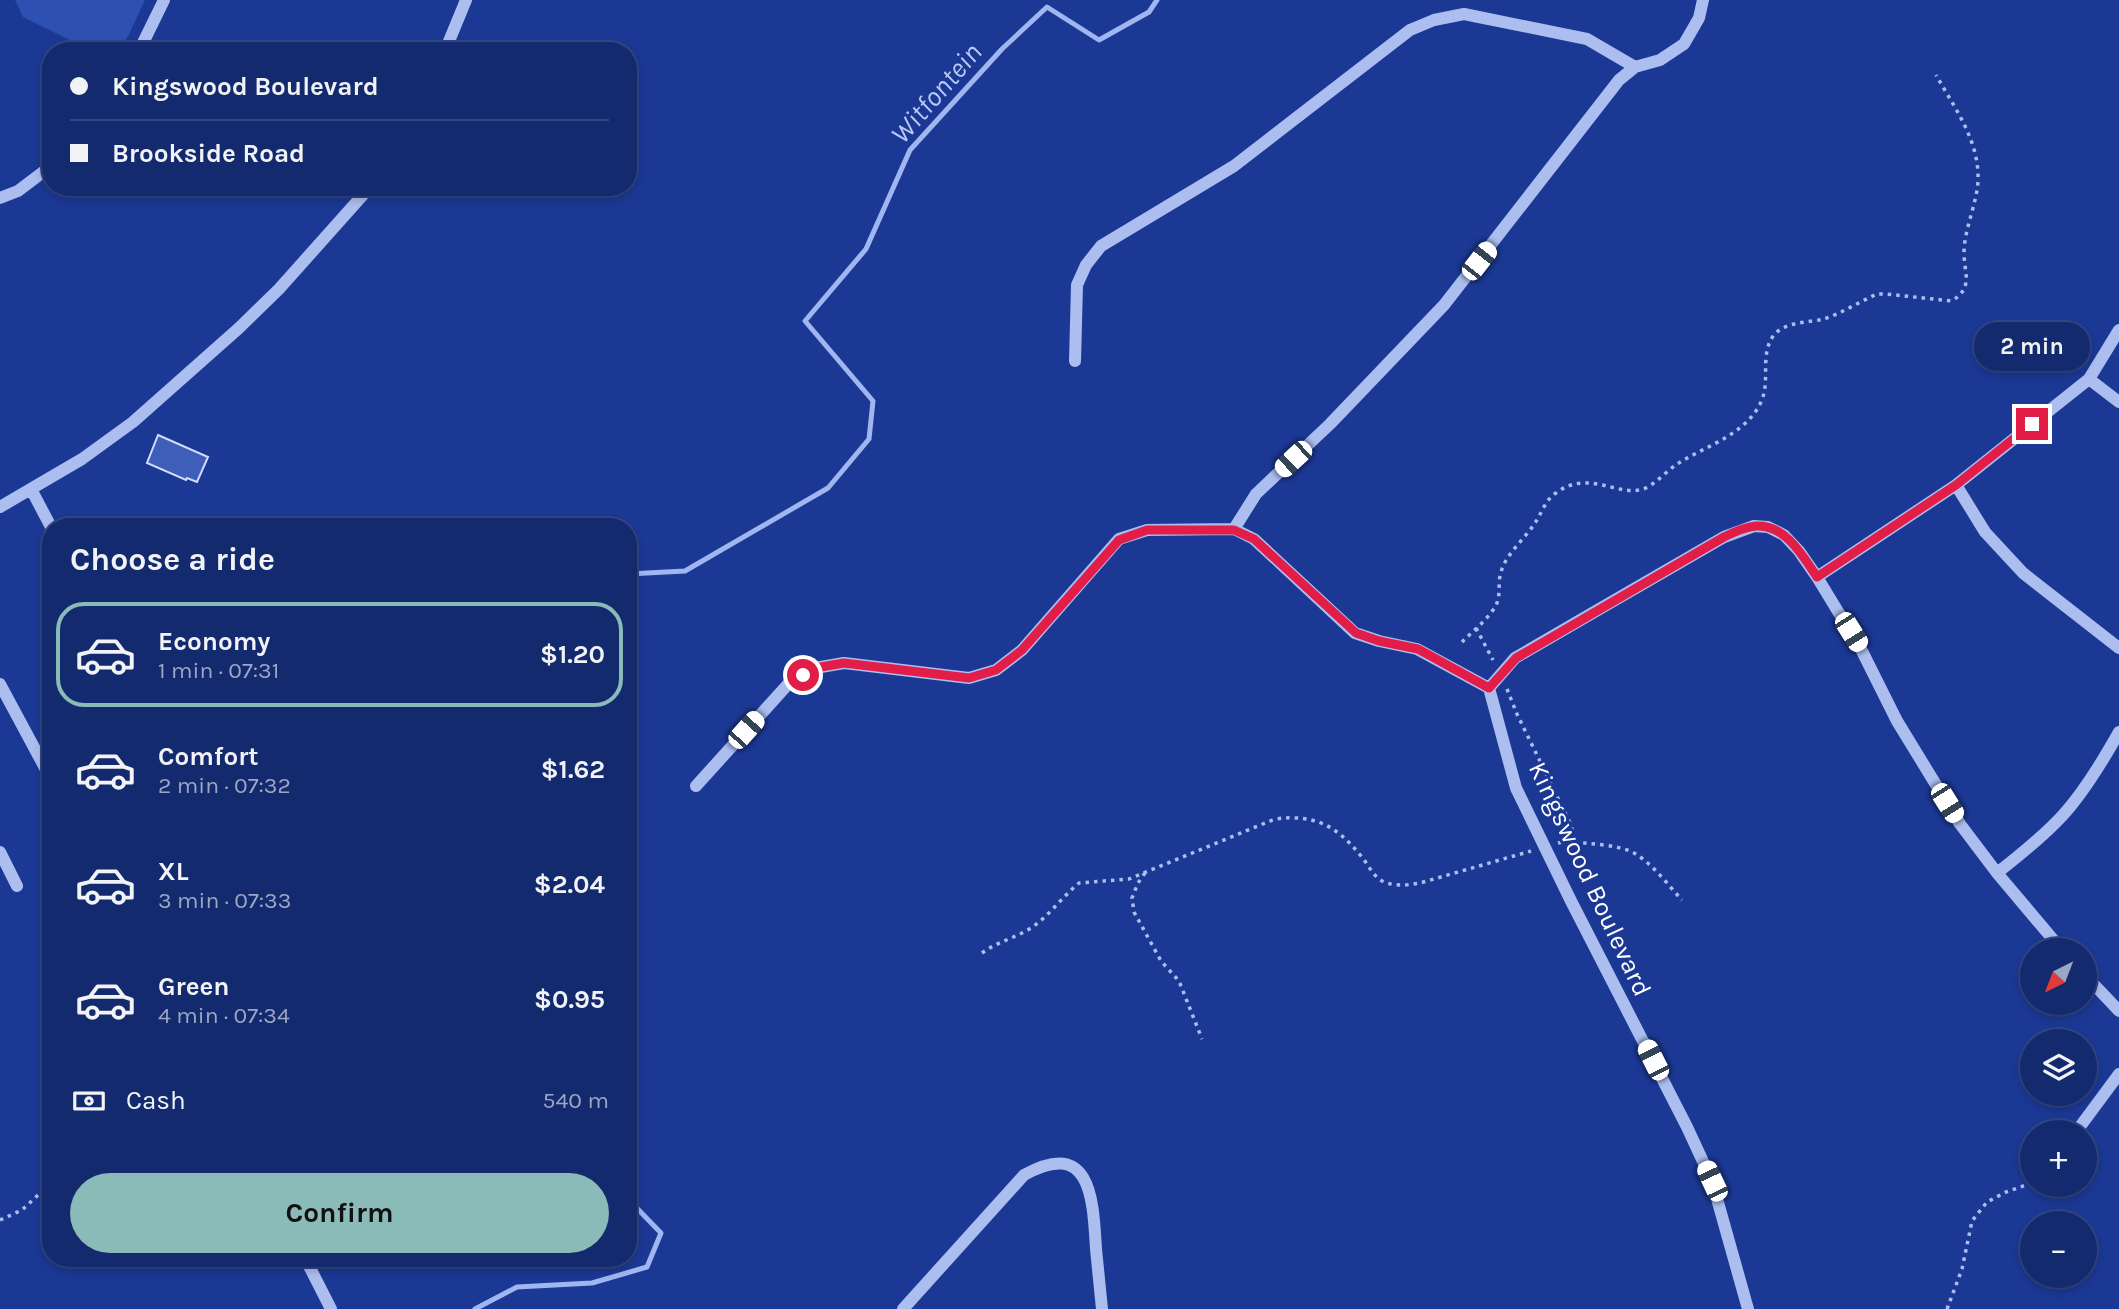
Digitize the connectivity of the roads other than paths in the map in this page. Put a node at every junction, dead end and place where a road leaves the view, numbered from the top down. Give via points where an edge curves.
1 (164, 0) edge
2 (466, 0) edge
3 (1703, 0) edge
4 (143, 42) edge
5 (449, 42) edge
6 (1635, 67) junction
7 (42, 173) edge
8 (362, 196) edge
9 (0, 198) edge
10 (2119, 330) edge
11 (1075, 361) dead end
12 (2089, 379) junction
13 (2119, 402) edge
14 (1956, 485) junction
15 (32, 489) junction
16 (0, 507) edge
17 (46, 518) edge
18 (1234, 530) junction
19 (1817, 577) junction
20 (2119, 648) edge
21 (0, 684) edge
22 (1489, 688) junction
23 (2119, 732) edge
24 (42, 762) edge
25 (696, 786) dead end
26 (0, 852) edge
27 (1997, 873) junction
28 (17, 886) dead end
29 (2052, 938) edge
30 (2097, 988) edge
31 (2119, 1011) edge
32 (2119, 1074) edge
33 (2085, 1120) edge
34 (310, 1267) edge
35 (331, 1309) edge
36 (903, 1309) edge
37 (1102, 1309) edge
38 (1748, 1309) edge

1 - 4 street
2 - 5 street
3 - 6 street via 1684,44 1660,60
6 - 11 street via 1587,38 1464,14 1410,30 1234,166 1101,246 1077,285
6 - 18 street via 1619,80 1444,305 1256,494
7 - 9 street
8 - 15 street via 239,328 133,422
10 - 12 street
12 - 13 street
12 - 14 street
14 - 19 street
14 - 20 street via 1985,532 2023,573
15 - 16 street
15 - 17 street
18 - 22 street via 1254,539 1356,633 1418,649
18 - 25 street via 1147,530 1119,540 1022,650 996,670 969,678 844,663 815,668 790,682
19 - 22 street via 1784,535 1768,527 1741,530 1516,658
19 - 27 street via 1904,732 1960,824
21 - 24 street
22 - 38 street, Kingswood Boulevard via 1516,788 1712,1181
23 - 27 street via 2065,813
26 - 28 street
27 - 29 street
30 - 31 street
32 - 33 street
34 - 35 street
36 - 37 street via 1024,1175 1056,1163 1074,1168 1086,1181 1093,1206

